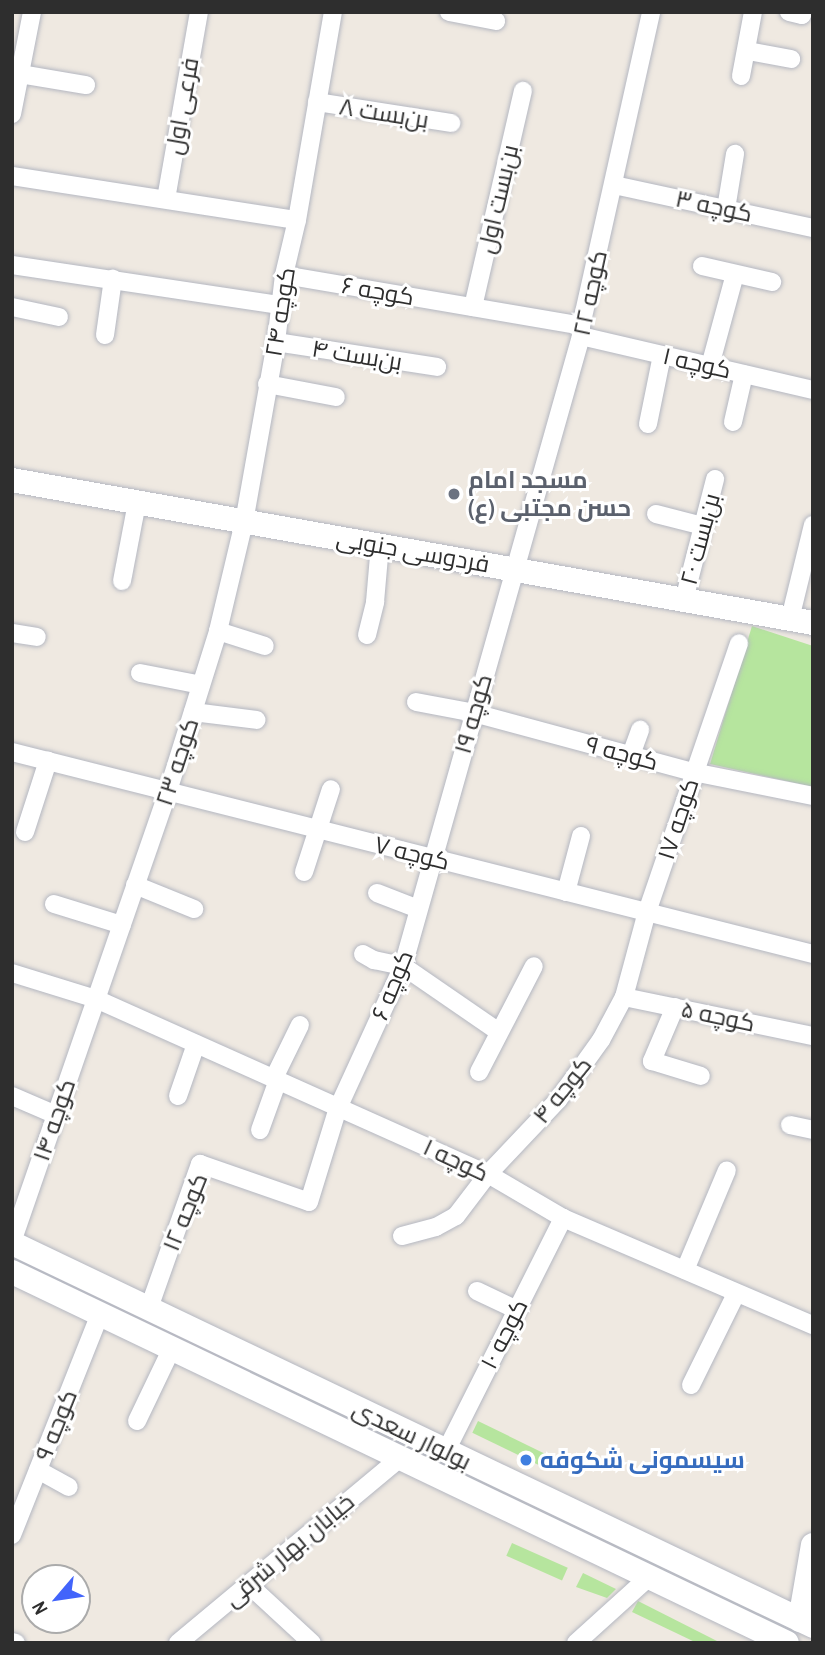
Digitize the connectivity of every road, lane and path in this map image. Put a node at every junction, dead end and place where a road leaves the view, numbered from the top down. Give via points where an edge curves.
1 (32, 12) edge
2 (199, 12) edge
3 (333, 12) edge
4 (449, 12) edge
5 (651, 12) edge
6 (753, 12) edge
7 (789, 12) edge
8 (803, 12) edge
9 (496, 21) dead end
10 (748, 51) junction
11 (790, 59) dead end
12 (20, 74) junction
13 (741, 76) dead end
14 (86, 85) dead end
15 (523, 91) dead end
16 (317, 102) junction
17 (12, 114) edge
18 (451, 123) dead end
19 (735, 154) dead end
20 (12, 176) edge
21 (614, 185) junction
22 (166, 199) junction
23 (726, 209) junction
24 (297, 220) junction
25 (813, 228) edge
26 (12, 265) edge
27 (702, 266) dead end
28 (735, 274) junction
29 (284, 275) junction
30 (113, 279) junction
31 (772, 282) dead end
32 (280, 305) junction
33 (12, 307) edge
34 (473, 307) junction
35 (58, 317) dead end
36 (581, 331) junction
37 (105, 335) dead end
38 (276, 342) junction
39 (662, 355) junction
40 (710, 366) junction
41 (437, 367) dead end
42 (744, 374) junction
43 (267, 384) junction
44 (813, 390) edge
45 (337, 397) dead end
46 (733, 422) dead end
47 (648, 424) dead end
48 (715, 479) dead end
49 (12, 480) edge
50 (138, 502) junction
51 (656, 514) dead end
52 (244, 522) junction
53 (813, 525) edge
54 (703, 526) junction
55 (380, 545) junction
56 (514, 569) junction
57 (122, 581) dead end
58 (684, 600) junction
59 (802, 621) edge
60 (218, 631) junction
61 (12, 633) edge
62 (367, 635) dead end
63 (37, 636) dead end
64 (739, 643) dead end
65 (265, 646) dead end
66 (140, 673) dead end
67 (201, 685) junction
68 (416, 702) dead end
69 (193, 712) junction
70 (474, 713) junction
71 (257, 720) dead end
72 (640, 730) dead end
73 (12, 752) edge
74 (631, 755) junction
75 (48, 761) junction
76 (693, 772) junction
77 (331, 789) dead end
78 (168, 792) junction
79 (813, 796) edge
80 (320, 830) junction
81 (25, 832) dead end
82 (581, 835) dead end
83 (432, 858) junction
84 (303, 872) dead end
85 (135, 885) junction
86 (566, 892) junction
87 (377, 893) dead end
88 (54, 904) dead end
89 (194, 909) dead end
90 (418, 909) junction
91 (648, 912) junction
92 (122, 925) junction
93 (363, 954) dead end
94 (813, 954) edge
95 (403, 966) junction
96 (534, 966) dead end
97 (12, 973) edge
98 (624, 997) junction
99 (96, 999) junction
100 (675, 1007) junction
101 (300, 1024) dead end
102 (499, 1032) junction
103 (813, 1035) edge
104 (196, 1044) junction
105 (479, 1072) dead end
106 (701, 1076) dead end
107 (276, 1079) junction
108 (12, 1096) edge
109 (178, 1096) dead end
110 (338, 1108) junction
111 (56, 1115) junction
112 (790, 1125) dead end
113 (260, 1130) dead end
114 (813, 1130) edge
115 (727, 1170) dead end
116 (488, 1174) junction
117 (563, 1218) junction
118 (402, 1236) dead end
119 (12, 1242) edge
120 (685, 1270) junction
121 (12, 1272) edge
122 (477, 1291) dead end
123 (736, 1294) junction
124 (149, 1308) junction
125 (517, 1310) junction
126 (100, 1314) junction
127 (813, 1325) edge
128 (172, 1349) junction
129 (691, 1385) dead end
130 (137, 1421) dead end
131 (446, 1451) junction
132 (400, 1458) junction
133 (38, 1470) junction
134 (69, 1487) dead end
135 (12, 1535) edge
136 (813, 1545) edge
137 (649, 1577) junction
138 (248, 1584) junction
139 (806, 1623) edge
140 (753, 1636) edge
141 (183, 1641) edge
142 (312, 1643) edge
143 (576, 1643) edge
144 (787, 1643) edge

1 - 12 street
2 - 22 street, فرعی اول
3 - 16 street
4 - 9 street
5 - 21 street, کوچه ۲۲
6 - 10 street
7 - 8 street
10 - 11 street
10 - 13 street
12 - 14 street
12 - 17 street
15 - 34 street, بن‌بست اول
16 - 18 street, بن‌بست ۸
16 - 24 street, کوچه ۲۴
19 - 23 street
20 - 22 street
21 - 23 street, کوچه ۳
21 - 36 street, کوچه ۲۲
22 - 24 street
23 - 25 street, کوچه ۳
24 - 29 street, کوچه ۲۴
26 - 30 street
27 - 28 street
28 - 31 street
28 - 40 street
29 - 32 street, کوچه ۲۴
29 - 34 street, کوچه ۶
30 - 32 street
30 - 37 street
32 - 38 street, کوچه ۲۴
33 - 35 street
34 - 36 street
36 - 39 street, کوچه ۱
36 - 56 street, کوچه ۲۲
38 - 41 street, بن‌بست ۴
38 - 43 street, کوچه ۲۴
39 - 40 street, کوچه ۱
39 - 47 street
40 - 42 street, کوچه ۱
42 - 44 street, کوچه ۱
42 - 46 street
43 - 45 street
43 - 52 street, کوچه ۲۴
48 - 54 street, بن‌بست ۲۰
49 - 50 main road, فردوسی جنوبی
50 - 52 main road, فردوسی جنوبی
50 - 57 street
51 - 54 street
52 - 55 main road, فردوسی جنوبی
52 - 60 street, کوچه ۲۳
53 - 59 street
54 - 58 street, بن‌بست ۲۰
55 - 56 main road, فردوسی جنوبی
55 - 62 street
56 - 58 main road, فردوسی جنوبی
56 - 70 street, کوچه ۱۹
58 - 59 main road, فردوسی جنوبی
60 - 65 street
60 - 67 street, کوچه ۲۳
61 - 63 street
64 - 76 street, کوچه ۱۷
66 - 67 street
67 - 69 street, کوچه ۲۳
68 - 70 street
69 - 71 street
69 - 78 street, کوچه ۲۳
70 - 74 street, کوچه ۹
70 - 83 street, کوچه ۱۹
72 - 74 street
73 - 75 street, کوچه ۷
74 - 76 street, کوچه ۹
75 - 78 street, کوچه ۷
75 - 81 street
76 - 79 street, کوچه ۹
76 - 91 street, کوچه ۱۷
77 - 80 street
78 - 80 street, کوچه ۷
78 - 85 street, کوچه ۲۳
80 - 83 street, کوچه ۷
80 - 84 street
82 - 86 street
83 - 86 street, کوچه ۷
83 - 90 street, کوچه ۶
85 - 89 street
85 - 92 street, کوچه ۲۳
86 - 91 street, کوچه ۷
87 - 90 street
88 - 92 street
90 - 95 street, کوچه ۶
91 - 94 street, کوچه ۷
91 - 98 street, کوچه ۱۷
92 - 99 street, کوچه ۲۳
93 - 95 street
95 - 102 street
95 - 110 street, کوچه ۶
96 - 102 street
97 - 99 street, کوچه ۱
98 - 100 street, کوچه ۵
98 - 116 street, کوچه ۴ via 601,1040 558,1100
99 - 104 street, کوچه ۱
99 - 111 street, کوچه ۱۴
100 - 103 street, کوچه ۵
100 - 106 street via 652,1061
101 - 107 street
102 - 105 street
104 - 107 street, کوچه ۱
104 - 109 street
107 - 110 street, کوچه ۱
107 - 113 street
108 - 111 street
110 - 116 street, کوچه ۱
110 - 124 street, کوچه ۱۲ via 309,1202 200,1164
111 - 119 street, کوچه ۱۴
112 - 114 street
115 - 120 street
116 - 117 street, کوچه ۱
116 - 118 street, کوچه ۴ via 456,1216
117 - 120 street, کوچه ۱
117 - 125 street, کوچه ۱۰
119 - 124 main road, بولوار سعدی
120 - 123 street, کوچه ۱
121 - 126 main road, بولوار سعدی
122 - 125 street
123 - 127 street, کوچه ۱
123 - 129 street
124 - 131 main road, بولوار سعدی
125 - 131 street, کوچه ۱۰
126 - 128 main road, بولوار سعدی
126 - 133 street, کوچه ۹
128 - 130 street
128 - 132 main road, بولوار سعدی
131 - 139 main road, بولوار سعدی
132 - 137 main road, بولوار سعدی
132 - 138 street, خیابان بهار شرقی
133 - 134 street
133 - 135 street, کوچه ۹
136 - 139 main road
137 - 140 main road, بولوار سعدی
137 - 143 street
138 - 141 street, خیابان بهار شرقی
138 - 142 street
140 - 144 main road, بولوار سعدی

